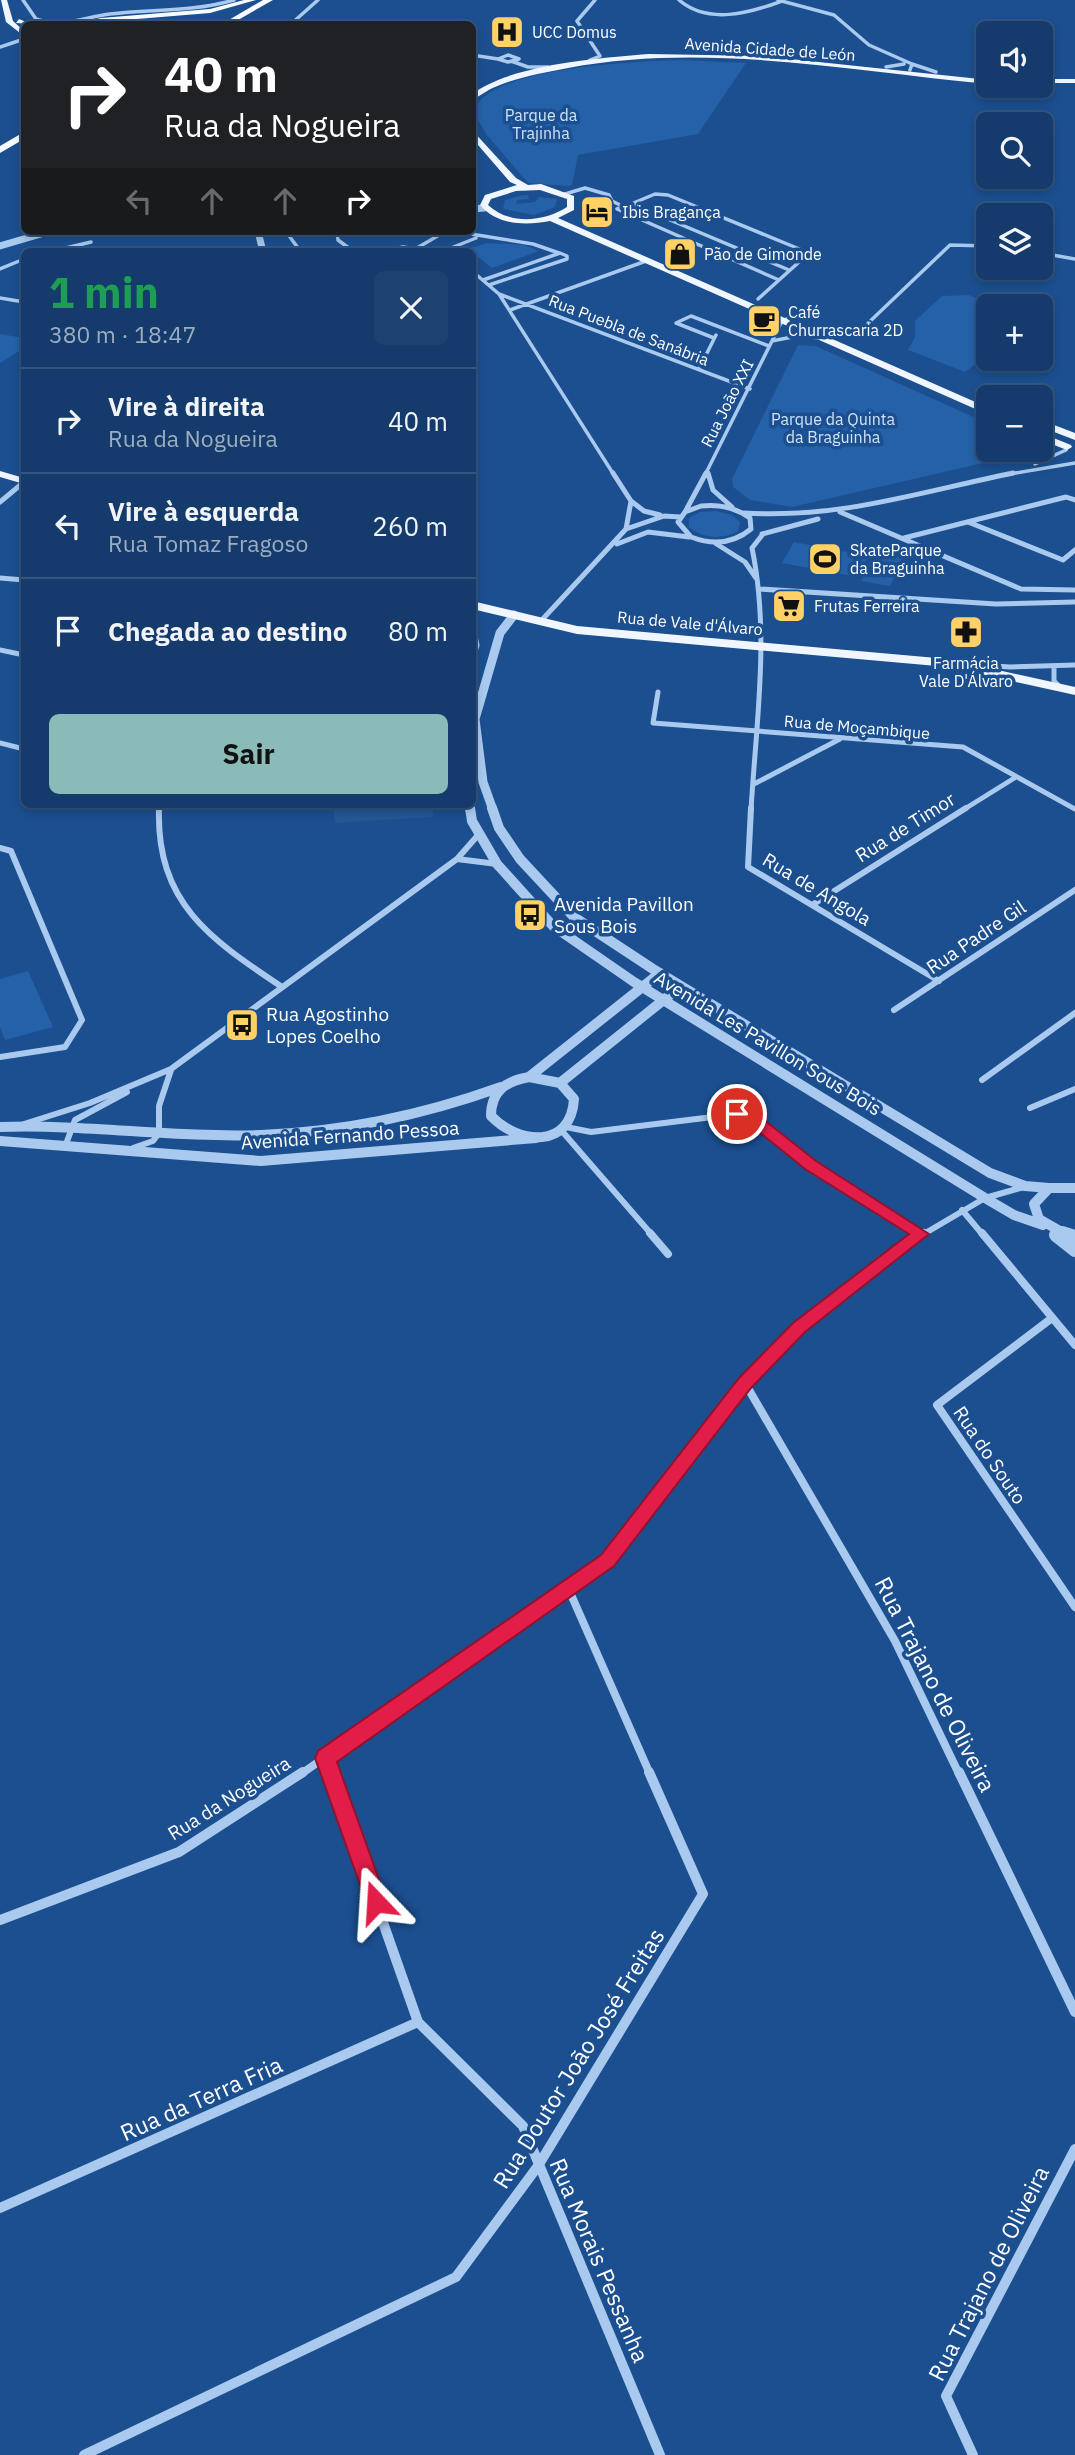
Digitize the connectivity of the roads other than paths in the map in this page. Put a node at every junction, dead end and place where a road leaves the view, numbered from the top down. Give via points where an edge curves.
1 (4, 0) edge
2 (9, 0) edge
3 (23, 0) edge
4 (234, 0) edge
5 (252, 0) edge
6 (258, 0) edge
7 (269, 0) edge
8 (318, 0) edge
9 (595, 0) edge
10 (679, 0) edge
11 (780, 0) edge
12 (43, 21) edge
13 (69, 21) edge
14 (94, 21) edge
15 (121, 21) edge
16 (152, 21) edge
17 (220, 21) edge
18 (231, 21) edge
19 (294, 21) edge
20 (21, 24) edge
21 (21, 28) edge
22 (21, 32) edge
23 (0, 47) edge
24 (476, 55) edge
25 (600, 56) junction
26 (500, 57) junction
27 (807, 64) junction
28 (907, 64) junction
29 (516, 66) junction
30 (529, 66) junction
31 (566, 66) junction
32 (976, 78) edge
33 (954, 79) junction
34 (976, 80) edge
35 (1053, 83) edge
36 (1075, 83) edge
37 (476, 92) edge
38 (476, 92) edge
39 (476, 92) edge
40 (21, 137) edge
41 (476, 137) edge
42 (21, 146) edge
43 (476, 148) edge
44 (0, 150) edge
45 (0, 156) edge
46 (526, 187) junction
47 (504, 190) junction
48 (565, 194) junction
49 (476, 203) edge
50 (631, 204) junction
51 (485, 205) junction
52 (624, 207) junction
53 (476, 208) edge
54 (566, 212) junction
55 (550, 218) junction
56 (21, 233) edge
57 (37, 235) edge
58 (337, 235) edge
59 (439, 235) edge
60 (466, 235) edge
61 (477, 238) junction
62 (0, 239) edge
63 (91, 242) dead end
64 (0, 246) edge
65 (976, 246) edge
66 (66, 248) edge
67 (349, 248) edge
68 (398, 248) edge
69 (418, 248) joint
70 (451, 248) edge
71 (560, 253) junction
72 (1053, 255) edge
73 (1075, 259) edge
74 (21, 260) edge
75 (646, 261) junction
76 (0, 269) edge
77 (789, 270) junction
78 (476, 274) edge
79 (483, 280) junction
80 (779, 280) junction
81 (489, 285) junction
82 (499, 295) junction
83 (0, 298) edge
84 (758, 299) junction
85 (21, 302) edge
86 (526, 304) junction
87 (510, 310) junction
88 (795, 316) junction
89 (782, 321) junction
90 (720, 328) junction
91 (842, 335) junction
92 (714, 338) junction
93 (823, 338) junction
94 (770, 344) junction
95 (699, 369) junction
96 (750, 389) junction
97 (976, 394) edge
98 (976, 406) edge
99 (1053, 431) edge
100 (1053, 439) edge
101 (1071, 444) edge
102 (1075, 461) edge
103 (1028, 467) junction
104 (707, 471) junction
105 (0, 474) edge
106 (21, 481) edge
107 (21, 484) edge
108 (1075, 500) edge
109 (631, 501) junction
110 (0, 502) edge
111 (732, 508) junction
112 (632, 510) junction
113 (685, 512) junction
114 (839, 512) junction
115 (744, 513) junction
116 (664, 516) junction
117 (680, 517) junction
118 (640, 522) junction
119 (968, 522) junction
120 (626, 528) junction
121 (661, 532) junction
122 (763, 534) junction
123 (693, 538) junction
124 (740, 538) junction
125 (903, 538) junction
126 (712, 542) junction
127 (613, 546) junction
128 (1075, 550) edge
129 (0, 578) edge
130 (21, 580) edge
131 (760, 585) junction
132 (1075, 590) edge
133 (1075, 602) edge
134 (476, 606) edge
135 (514, 615) junction
136 (540, 622) junction
137 (761, 648) junction
138 (0, 650) edge
139 (21, 654) edge
140 (948, 663) junction
141 (1075, 665) edge
142 (1054, 666) junction
143 (1060, 688) junction
144 (1075, 691) edge
145 (658, 692) dead end
146 (476, 716) edge
147 (476, 728) edge
148 (757, 731) junction
149 (842, 737) junction
150 (0, 743) edge
151 (21, 748) edge
152 (1016, 776) junction
153 (754, 784) junction
154 (159, 808) edge
155 (470, 808) edge
156 (1075, 809) edge
157 (479, 834) junction
158 (0, 848) edge
159 (457, 859) junction
160 (496, 864) junction
161 (1075, 890) edge
162 (812, 905) junction
163 (660, 974) junction
164 (939, 981) junction
165 (681, 986) junction
166 (282, 987) junction
167 (643, 987) junction
168 (663, 999) junction
169 (894, 1010) dead end
170 (1073, 1016) edge
171 (0, 1058) edge
172 (171, 1069) junction
173 (529, 1077) junction
174 (982, 1080) dead end
175 (560, 1083) junction
176 (136, 1085) junction
177 (501, 1087) junction
178 (1075, 1089) edge
179 (1030, 1108) dead end
180 (14, 1126) junction
181 (0, 1127) edge
182 (72, 1128) junction
183 (564, 1129) junction
184 (159, 1133) junction
185 (536, 1138) junction
186 (0, 1141) edge
187 (66, 1144) junction
188 (110, 1149) junction
189 (1025, 1186) junction
190 (1071, 1186) edge
191 (1049, 1188) junction
192 (985, 1198) junction
193 (962, 1210) junction
194 (1048, 1228) junction
195 (921, 1234) junction
196 (1075, 1237) edge
197 (1075, 1250) edge
198 (668, 1254) dead end
199 (1052, 1318) junction
200 (1075, 1345) edge
201 (745, 1383) junction
202 (569, 1590) junction
203 (1075, 1607) edge
204 (325, 1758) junction
205 (0, 1920) edge
206 (1075, 2012) edge
207 (418, 2022) junction
208 (1075, 2149) edge
209 (538, 2166) junction
210 (0, 2208) edge
211 (84, 2455) edge
212 (660, 2455) edge
213 (973, 2455) edge

1 - 21 main road via 10,22
2 - 20 main road
3 - 12 street via 36,19
4 - 13 street via 190,10 111,13
5 - 14 highway via 197,13
6 - 17 highway
7 - 18 highway
8 - 19 street
9 - 25 street via 577,21
10 - 11 street via 695,10 729,14 752,12
11 - 28 street via 834,15 869,45
15 - 16 highway
22 - 23 street
24 - 26 street
25 - 28 main road, Avenida Cidade de León via 702,52 886,67
25 - 30 main road, Avenida Cidade de León
25 - 31 street
26 - 29 street
26 - 29 street via 516,56
27 - 28 street
27 - 31 main road, Avenida Cidade de León via 674,56
27 - 33 main road, Avenida Cidade de León
28 - 32 main road, Avenida Cidade de León
28 - 33 street
29 - 30 main road, Avenida Cidade de León
29 - 30 street
29 - 38 main road, Avenida Cidade de León
30 - 31 street
30 - 39 street
31 - 37 main road, Avenida Cidade de León
33 - 34 main road, Avenida Cidade de León
35 - 36 main road
40 - 44 highway
41 - 46 main road via 513,180
42 - 45 highway
43 - 47 main road via 505,181
46 - 47 main road
46 - 48 main road
47 - 51 main road
48 - 52 street via 584,188 609,195
48 - 54 main road via 573,203
49 - 51 street
50 - 52 street
50 - 77 street
50 - 77 street via 655,194 668,195 809,253
51 - 53 street
51 - 55 main road via 511,219
52 - 80 street via 617,209
54 - 55 main road
54 - 84 main road
55 - 75 main road
56 - 62 street
57 - 64 street
58 - 67 street
59 - 69 street
60 - 61 street
61 - 70 street
61 - 71 street via 527,241
63 - 66 street
65 - 91 street via 950,245 863,328
68 - 69 street
71 - 79 street
71 - 81 street via 567,259
72 - 73 street
74 - 76 street
75 - 86 street
75 - 89 main road
77 - 80 street
78 - 79 street
79 - 81 street
80 - 84 street
81 - 82 street
82 - 86 street, Rua Puebla de Sanábria
82 - 87 street
83 - 85 street
84 - 88 main road
86 - 87 street
86 - 95 street, Rua Puebla de Sanábria
87 - 109 street
88 - 89 street
88 - 91 main road
89 - 91 main road via 798,321
89 - 93 main road
89 - 94 street, Rua João XXI
90 - 92 street
90 - 92 street via 691,316 676,323
90 - 94 street
91 - 97 main road
92 - 95 street
93 - 94 street via 797,336
93 - 98 main road
94 - 96 street, Rua João XXI
95 - 96 street, Rua Puebla de Sanábria
96 - 104 street, Rua João XXI
99 - 101 main road
100 - 101 main road
101 - 102 main road
101 - 103 street
102 - 103 street
103 - 114 street
104 - 111 street, Rua João XXI via 713,489
104 - 113 street, Rua João XXI
105 - 106 main road
107 - 110 street
108 - 119 street via 1066,497
109 - 112 street
109 - 116 street
111 - 113 street via 712,505
111 - 115 street
112 - 118 street
112 - 120 street
113 - 117 street, Rua João XXI
114 - 115 street via 793,517
114 - 122 street
114 - 125 street
115 - 124 street via 752,523
116 - 117 street
116 - 118 street
117 - 123 street via 680,528
118 - 120 street
118 - 121 street
119 - 125 street
119 - 128 street via 1063,560
120 - 127 street
121 - 123 street
121 - 127 street via 638,533
122 - 124 street
122 - 131 street, Rua de Angola via 752,548
123 - 126 street
124 - 126 street
125 - 132 street via 1021,589
126 - 131 street via 745,562
127 - 136 street
129 - 130 street
131 - 133 street via 929,602
131 - 137 street, Rua de Angola
134 - 135 main road, Rua de Vale d'Álvaro
135 - 136 main road, Rua de Vale d'Álvaro
135 - 146 street via 500,633
136 - 137 main road, Rua de Vale d'Álvaro via 577,631
137 - 140 main road, Rua de Vale d'Álvaro
137 - 148 street, Rua de Angola
138 - 139 street
140 - 142 street, Rua de Vale d'Álvaro
140 - 143 main road
141 - 142 street, Rua de Vale d'Álvaro
142 - 143 street via 1054,681
143 - 144 main road
145 - 148 street, Rua de Moçambique via 653,723
147 - 163 street via 482,782 499,828 520,859 574,918
148 - 149 street, Rua de Moçambique
148 - 153 street, Rua de Angola
149 - 152 street, Rua de Moçambique via 963,747
149 - 153 street
150 - 151 street
152 - 156 street, Rua de Moçambique
152 - 162 street, Rua de Timor
153 - 162 street, Rua de Angola via 748,867
154 - 166 street via 156,828 164,870 186,912 225,949
155 - 157 street
157 - 159 street
157 - 160 street
158 - 171 street via 11,851 82,1020 65,1047
159 - 160 street
159 - 166 street
160 - 167 street, Avenida Les Pavillon Sous Bois via 553,926
161 - 164 street, Rua Padre Gil
162 - 164 street, Rua de Angola
163 - 165 street
163 - 167 street
164 - 169 street, Rua Padre Gil
165 - 168 street
165 - 189 street via 977,1166
166 - 172 street
167 - 168 street, Avenida Les Pavillon Sous Bois
167 - 173 street
168 - 175 street
168 - 192 street, Avenida Les Pavillon Sous Bois
170 - 174 street
172 - 176 street
172 - 184 street via 159,1106
173 - 175 street
173 - 177 street
175 - 183 street via 574,1100 573,1119
176 - 180 street
176 - 182 street via 75,1120
177 - 184 street via 395,1121 331,1130 267,1135
177 - 185 street via 493,1095 491,1116 508,1133
178 - 179 street
180 - 181 street
180 - 182 street
182 - 184 street
182 - 187 street
183 - 185 street
183 - 195 street via 591,1132 737,1114 753,1119 811,1165
183 - 198 street
184 - 188 street via 141,1147
185 - 188 street, Avenida Fernando Pessoa via 261,1161
186 - 187 street, Avenida Fernando Pessoa
187 - 188 street, Avenida Fernando Pessoa
189 - 191 street
189 - 192 street, Rua da Nogueira
190 - 191 street
191 - 194 street via 1034,1208
192 - 193 street, Rua da Nogueira
192 - 194 street, Avenida Les Pavillon Sous Bois
193 - 195 street, Rua da Nogueira
193 - 199 street
194 - 196 street
194 - 197 street
195 - 201 street, Rua da Nogueira via 799,1328
199 - 200 street
199 - 203 street, Rua do Souto via 937,1405
201 - 202 street, Rua da Nogueira via 608,1560
201 - 206 street, Rua Trajano de Oliveira via 895,1641
202 - 204 street, Rua da Nogueira
202 - 209 street, Rua Doutor João José Freitas via 703,1894
204 - 205 street, Rua da Nogueira via 179,1852
204 - 207 street, Rua Morais Pessanha
207 - 209 street, Rua Morais Pessanha via 523,2126
207 - 210 street, Rua da Terra Fria
208 - 213 street, Rua Trajano de Oliveira via 946,2396
209 - 211 street, Rua Doutor João José Freitas via 456,2277
209 - 212 street, Rua Morais Pessanha

